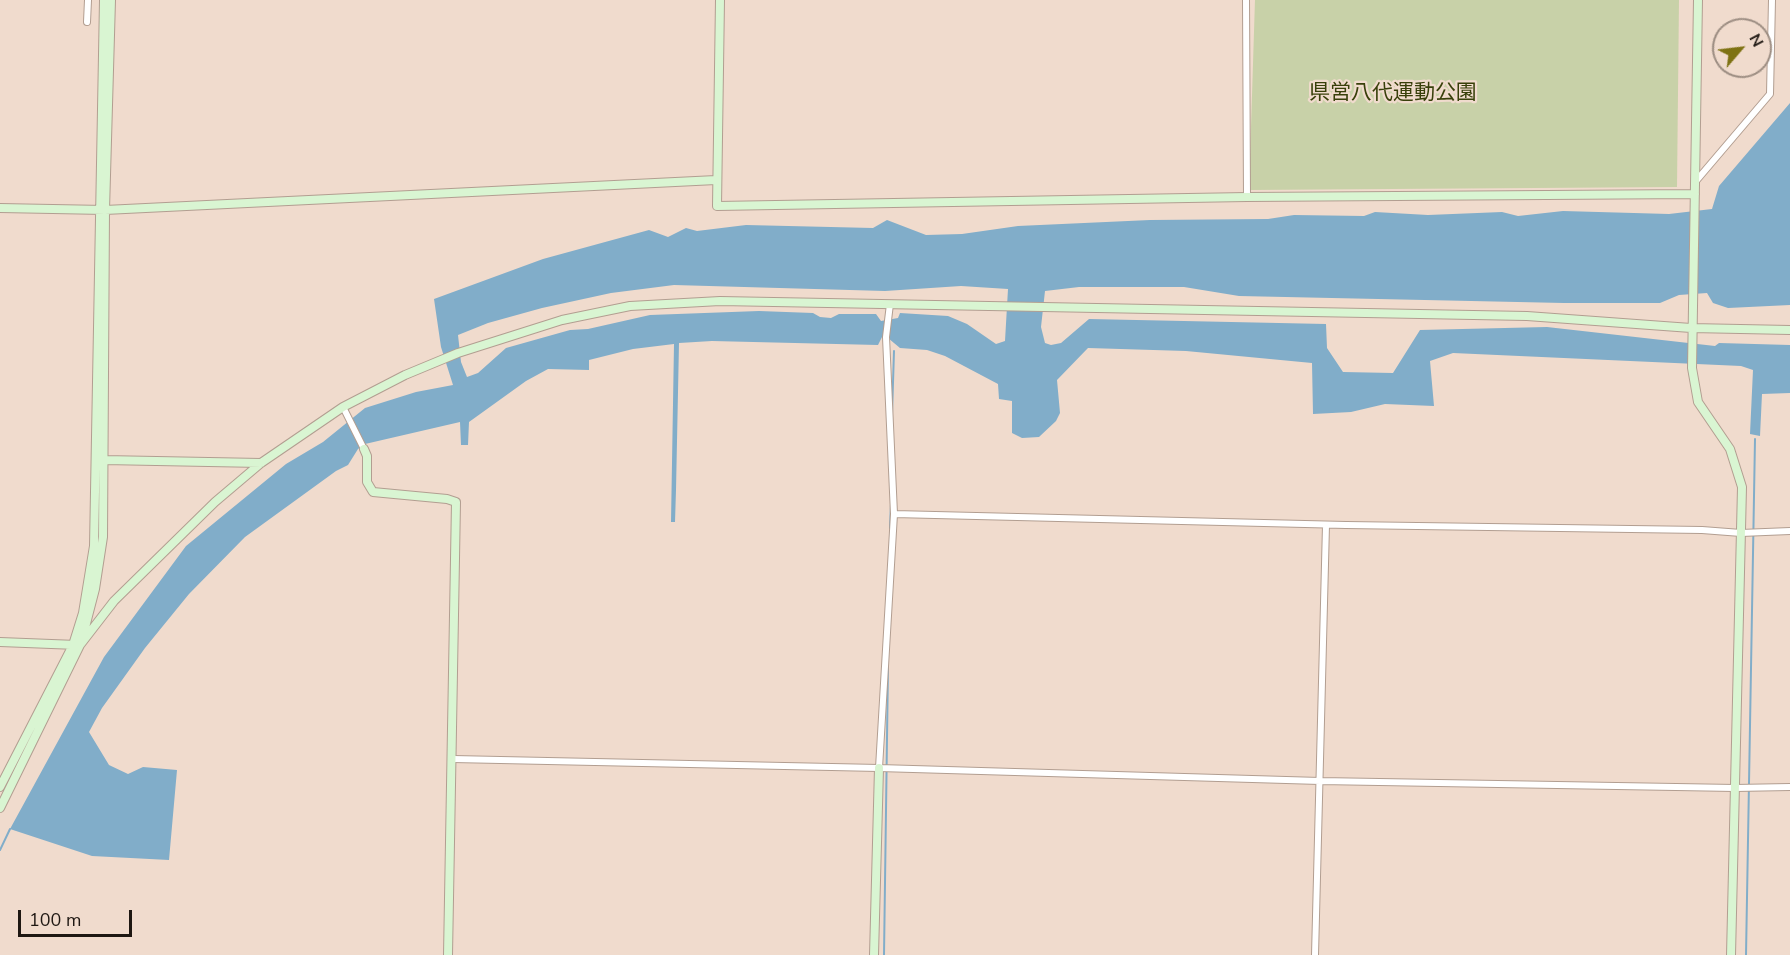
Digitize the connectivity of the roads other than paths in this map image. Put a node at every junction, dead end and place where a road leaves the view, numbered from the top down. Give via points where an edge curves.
1 (88, 0) edge
2 (104, 0) edge
3 (111, 0) edge
4 (720, 0) edge
5 (1246, 0) edge
6 (1698, 0) edge
7 (1772, 0) edge
8 (87, 22) dead end
9 (716, 180) junction
10 (1696, 181) junction
11 (1695, 194) junction
12 (1247, 197) junction
13 (0, 208) edge
14 (102, 210) junction
15 (890, 304) junction
16 (1692, 328) junction
17 (1790, 330) edge
18 (343, 407) junction
19 (364, 449) joint
20 (104, 460) junction
21 (261, 463) junction
22 (894, 514) junction
23 (1326, 525) junction
24 (1790, 531) edge
25 (1740, 533) junction
26 (0, 642) edge
27 (77, 645) junction
28 (453, 759) junction
29 (884, 768) junction
30 (1320, 782) junction
31 (0, 787) edge
32 (1790, 787) edge
33 (1735, 788) junction
34 (0, 808) edge
35 (448, 955) edge
36 (874, 955) edge
37 (1315, 955) edge
38 (1731, 955) edge

1 - 8 street
2 - 14 street
3 - 14 street
4 - 9 street
5 - 12 street
6 - 10 street
7 - 10 street via 1770,94
9 - 12 street via 717,206
9 - 14 street
10 - 11 street
11 - 12 street
11 - 16 street
13 - 14 street
14 - 20 street
14 - 27 street via 94,546
15 - 16 street via 1527,316
15 - 18 street via 720,301 630,306 534,327 458,353
15 - 22 street via 886,337
16 - 17 street
16 - 25 street via 1692,368 1698,402 1730,449 1738,469 1742,487
18 - 19 street
18 - 21 street
19 - 28 street via 373,492 456,502
20 - 21 street
20 - 27 street via 103,537 95,589
21 - 27 street via 214,502 114,601
22 - 23 street
22 - 29 street
23 - 25 street
23 - 30 street
24 - 25 street
25 - 33 street
26 - 27 street
27 - 31 street
27 - 34 street
28 - 29 street
28 - 35 street
29 - 30 street
29 - 36 street
30 - 33 street
30 - 37 street
32 - 33 street
33 - 38 street

